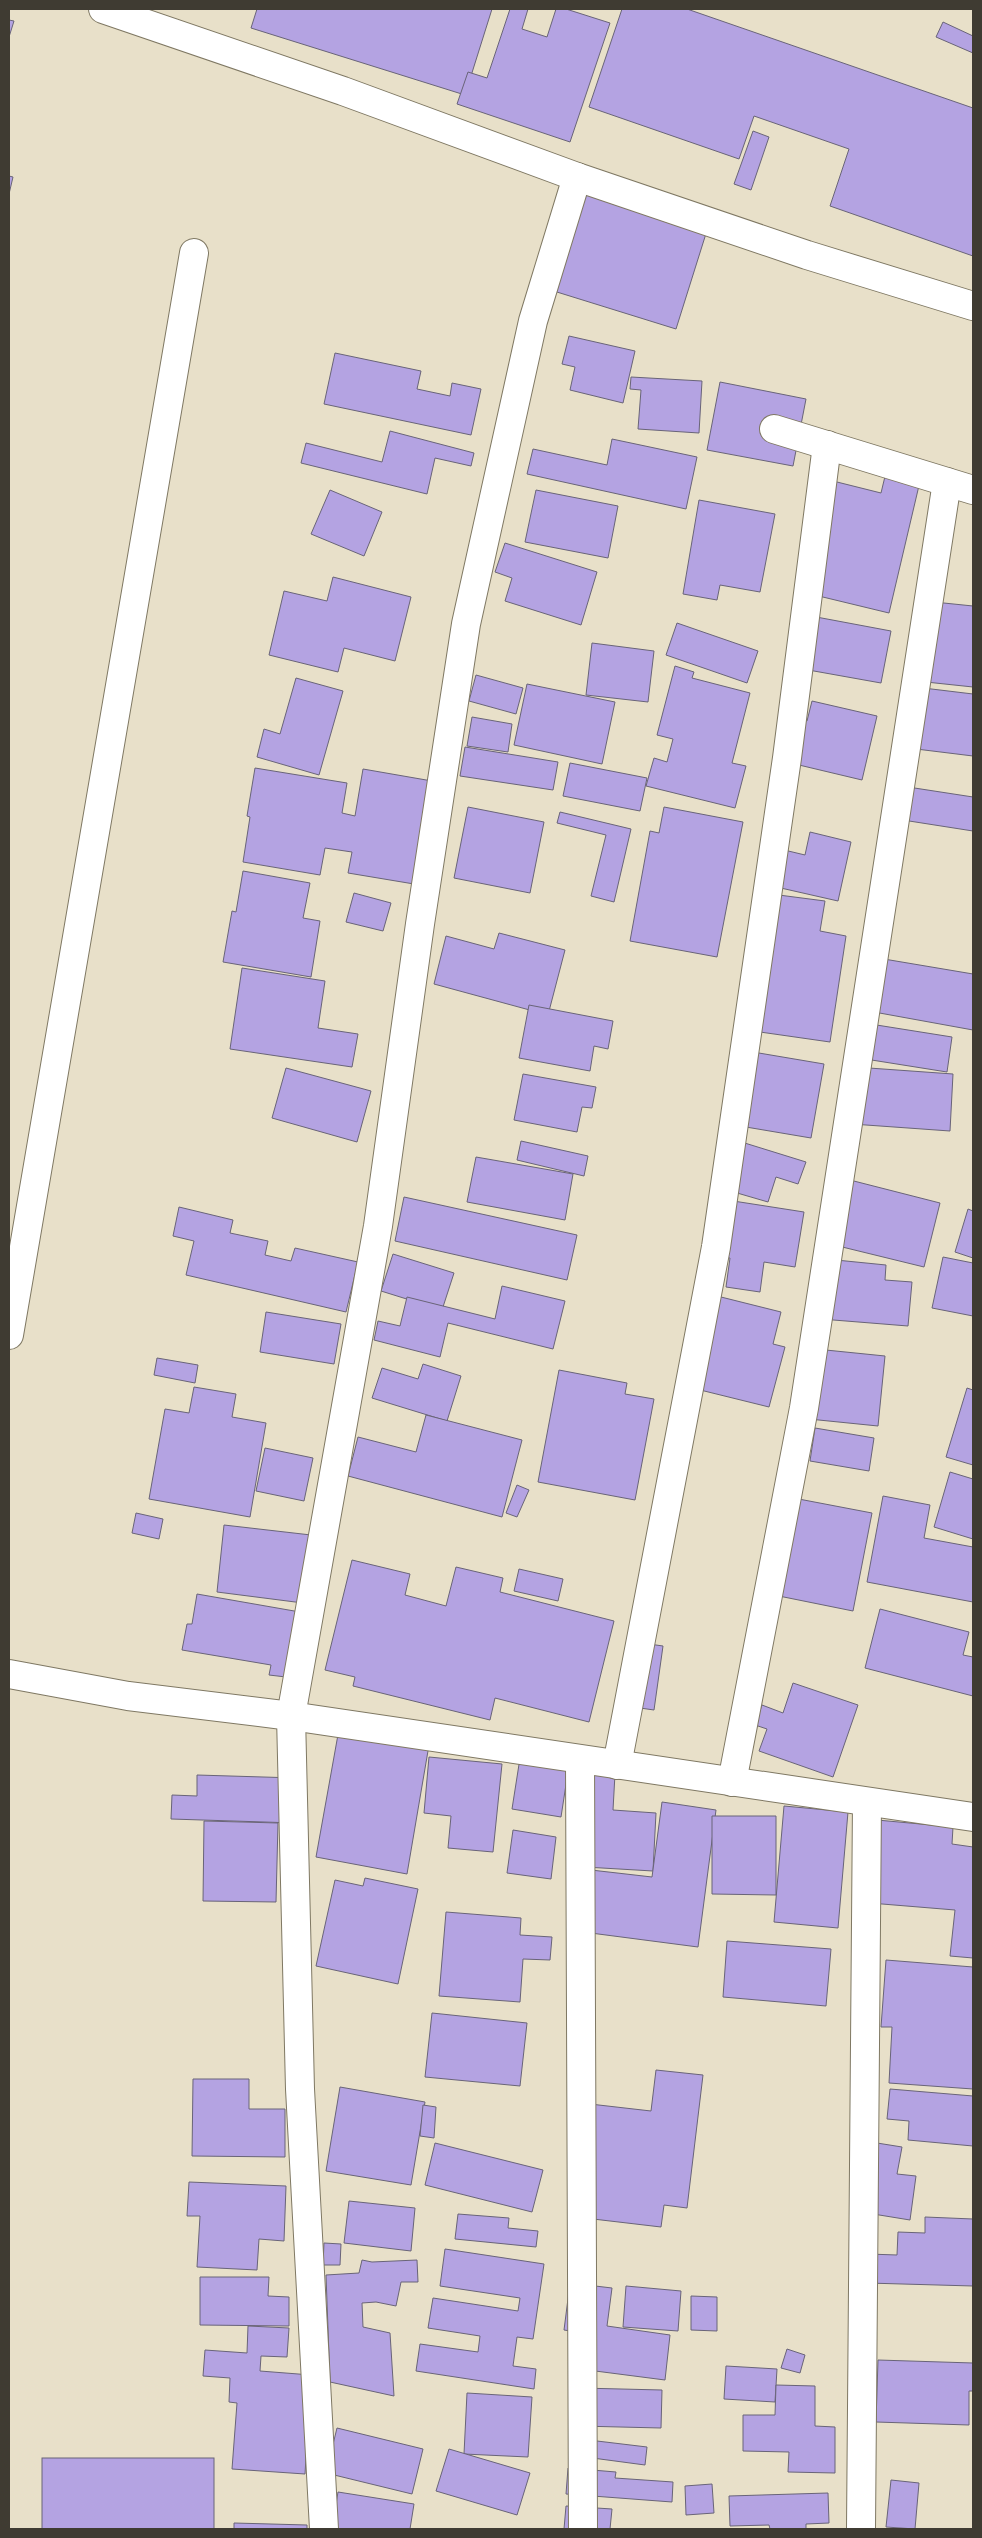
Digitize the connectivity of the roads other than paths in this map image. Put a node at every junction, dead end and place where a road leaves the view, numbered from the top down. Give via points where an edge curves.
1 (103, 9) edge
2 (577, 177) junction
3 (194, 253) dead end
4 (973, 306) edge
5 (774, 429) dead end
6 (827, 445) junction
7 (947, 482) junction
8 (973, 490) edge
9 (9, 1335) edge
10 (9, 1674) edge
11 (291, 1716) junction
12 (580, 1760) junction
13 (617, 1765) junction
14 (732, 1782) junction
15 (866, 1802) junction
16 (973, 1817) edge
17 (324, 2529) edge
18 (583, 2529) edge
19 (861, 2529) edge

1 - 2 street via 342,91
2 - 4 street via 807,255
2 - 11 street via 533,321 466,624 378,1226
3 - 9 street
5 - 6 street
6 - 7 street
6 - 13 street via 788,758 716,1247
7 - 8 street
7 - 14 street via 804,1408
10 - 11 street via 128,1696
11 - 12 street
11 - 17 street via 300,2089
12 - 13 street
12 - 18 street
13 - 14 street
14 - 15 street
15 - 16 street
15 - 19 street

